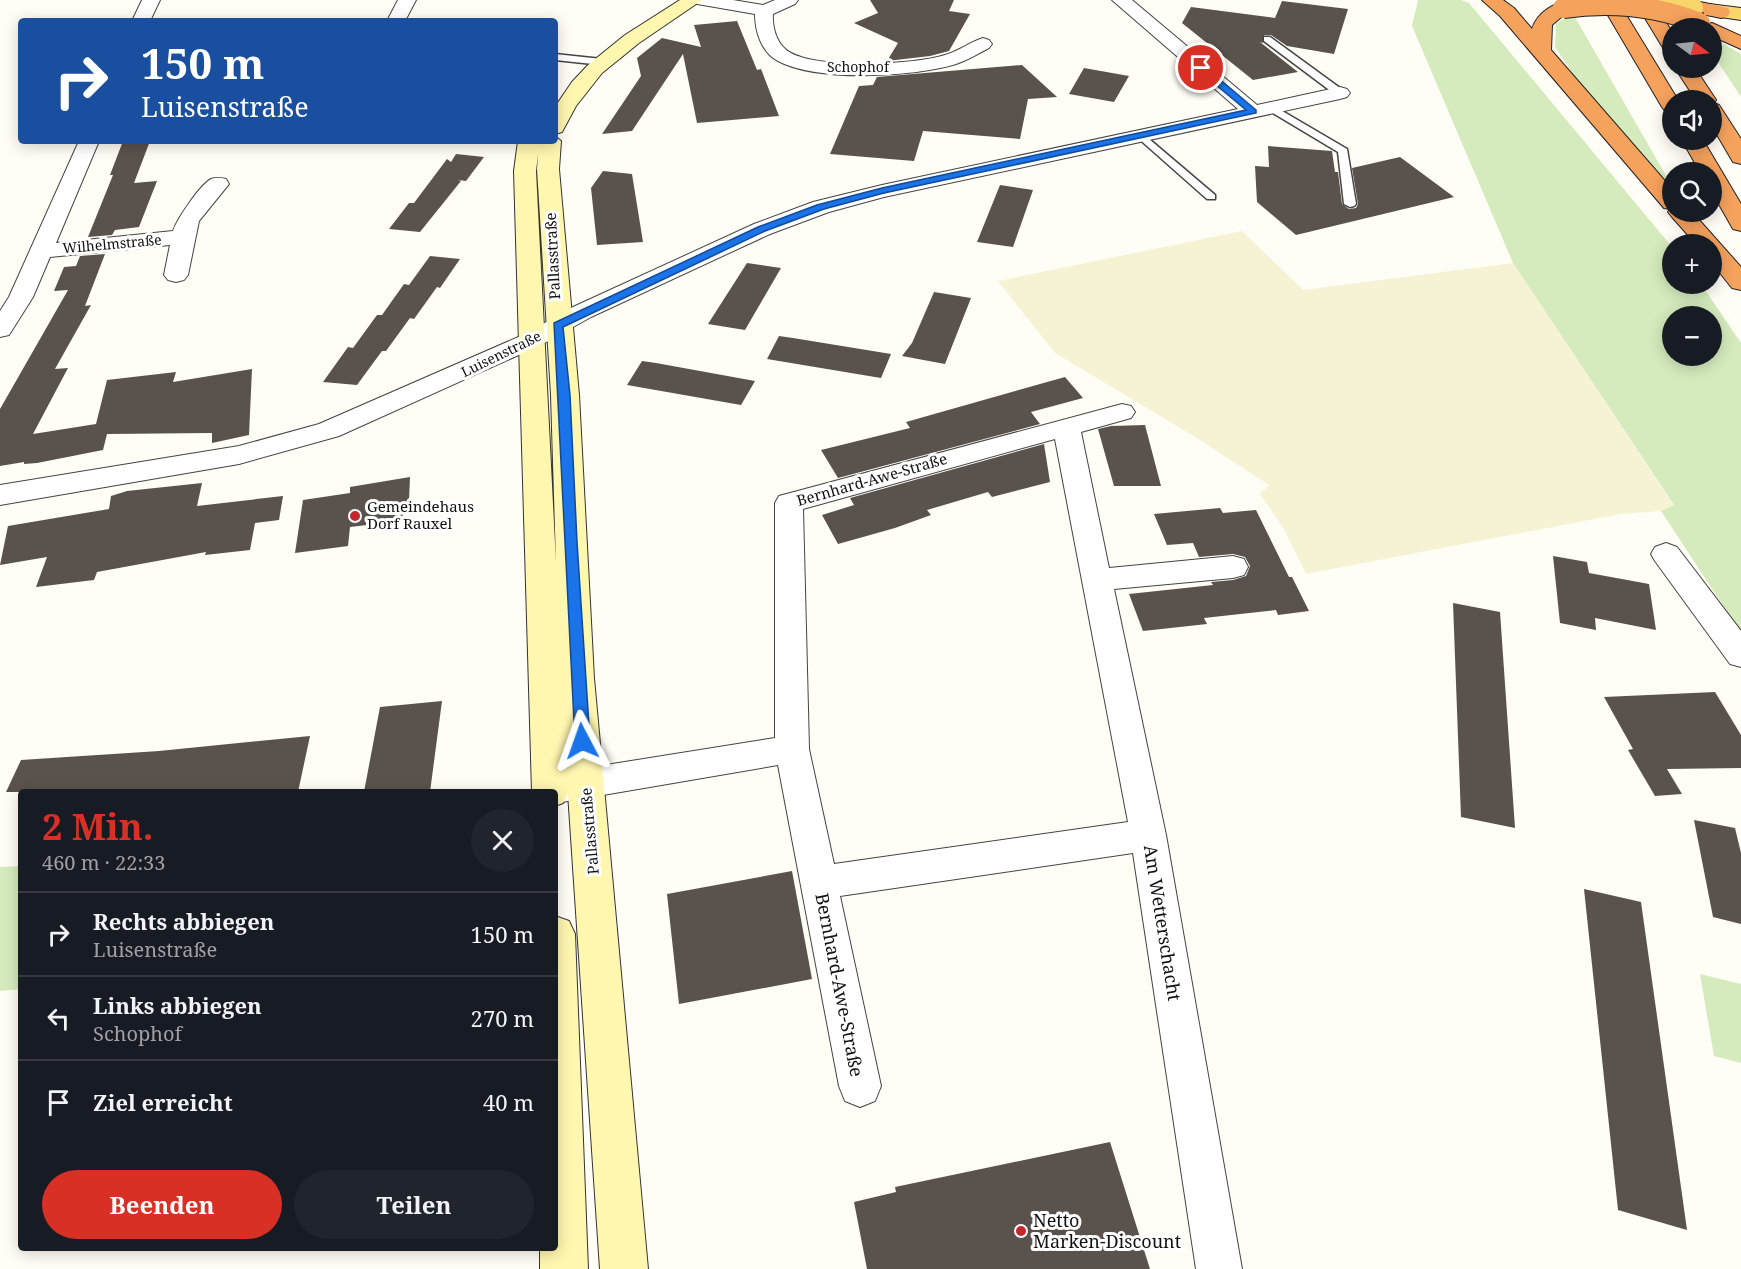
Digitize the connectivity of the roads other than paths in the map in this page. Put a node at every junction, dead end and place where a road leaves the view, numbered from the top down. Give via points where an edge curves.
1 (151, 0) edge
2 (407, 0) edge
3 (669, 0) edge
4 (693, 0) edge
5 (703, 0) edge
6 (789, 0) edge
7 (1121, 0) edge
8 (1491, 0) edge
9 (1608, 0) edge
10 (1627, 0) edge
11 (1633, 0) edge
12 (1643, 0) edge
13 (1665, 0) edge
14 (1741, 3) edge
15 (1718, 4) edge
16 (765, 11) junction
17 (1741, 14) edge
18 (1700, 16) edge
19 (142, 18) edge
20 (398, 18) edge
21 (1662, 31) edge
22 (1267, 39) dead end
23 (1741, 43) edge
24 (983, 44) dead end
25 (1541, 52) junction
26 (558, 57) edge
27 (593, 61) junction
28 (558, 90) edge
29 (1662, 90) edge
30 (1340, 93) joint
31 (1262, 110) junction
32 (558, 121) edge
33 (1722, 126) edge
34 (1142, 136) junction
35 (88, 144) edge
36 (529, 144) edge
37 (550, 144) edge
38 (1741, 157) edge
39 (218, 184) dead end
40 (1662, 191) edge
41 (1722, 192) edge
42 (1210, 198) dead end
43 (1350, 204) dead end
44 (1689, 222) edge
45 (1741, 224) edge
46 (1699, 234) edge
47 (183, 237) junction
48 (42, 251) junction
49 (1722, 260) edge
50 (176, 275) dead end
51 (1741, 283) edge
52 (0, 330) edge
53 (545, 333) junction
54 (1122, 412) dead end
55 (1066, 426) junction
56 (0, 495) edge
57 (1666, 554) dead end
58 (1233, 567) dead end
59 (1096, 580) junction
60 (1741, 655) edge
61 (792, 749) junction
62 (586, 783) junction
63 (550, 789) edge
64 (555, 789) edge
65 (1148, 835) junction
66 (819, 883) junction
67 (558, 1046) edge
68 (860, 1086) dead end
69 (564, 1269) edge
70 (624, 1269) edge
71 (1218, 1269) edge

1 - 19 street
2 - 20 street
3 - 27 main road via 612,36
4 - 27 main road
5 - 16 street
6 - 16 street
7 - 31 street
8 - 25 highway via 1507,12
9 - 29 highway
10 - 11 highway
10 - 18 highway, bridge
10 - 25 highway, bridge via 1588,2 1546,17 1539,28
12 - 21 highway
13 - 18 highway, bridge
14 - 15 main road
15 - 17 main road
15 - 18 main road
16 - 24 street, Schophof via 772,47 782,56 827,68 887,68 950,60
18 - 23 highway
22 - 30 lane
25 - 40 highway
26 - 27 lane
27 - 28 main road
27 - 32 main road
30 - 31 street, Luisenstraße
31 - 34 street, Luisenstraße
31 - 43 lane via 1343,151
33 - 38 highway
34 - 42 lane
34 - 53 street, Luisenstraße via 821,207 762,229
35 - 48 street, Wilhelmstraße
36 - 53 main road, Pallasstraße via 525,171
37 - 53 main road, Pallasstraße
39 - 47 street, Wilhelmstraße via 188,220
41 - 45 highway
44 - 46 highway
47 - 48 street, Wilhelmstraße
47 - 50 street, Wilhelmstraße
48 - 52 street, Wilhelmstraße via 21,297
49 - 51 highway
53 - 56 street, Luisenstraße via 366,415 285,444
53 - 62 main road, Pallasstraße via 565,395
53 - 63 main road, Pallasstraße
54 - 55 street, Bernhard-Awe-Straße
55 - 59 street, Am Wetterschacht
55 - 61 street, Bernhard-Awe-Straße via 789,503
57 - 60 street
58 - 59 street
59 - 65 street, Am Wetterschacht
61 - 62 street
61 - 66 street, Bernhard-Awe-Straße
62 - 64 street
62 - 70 main road, Pallasstraße
65 - 66 street, Bernhard-Awe-Straße
65 - 71 street, Am Wetterschacht
66 - 68 street, Bernhard-Awe-Straße
67 - 69 main road

